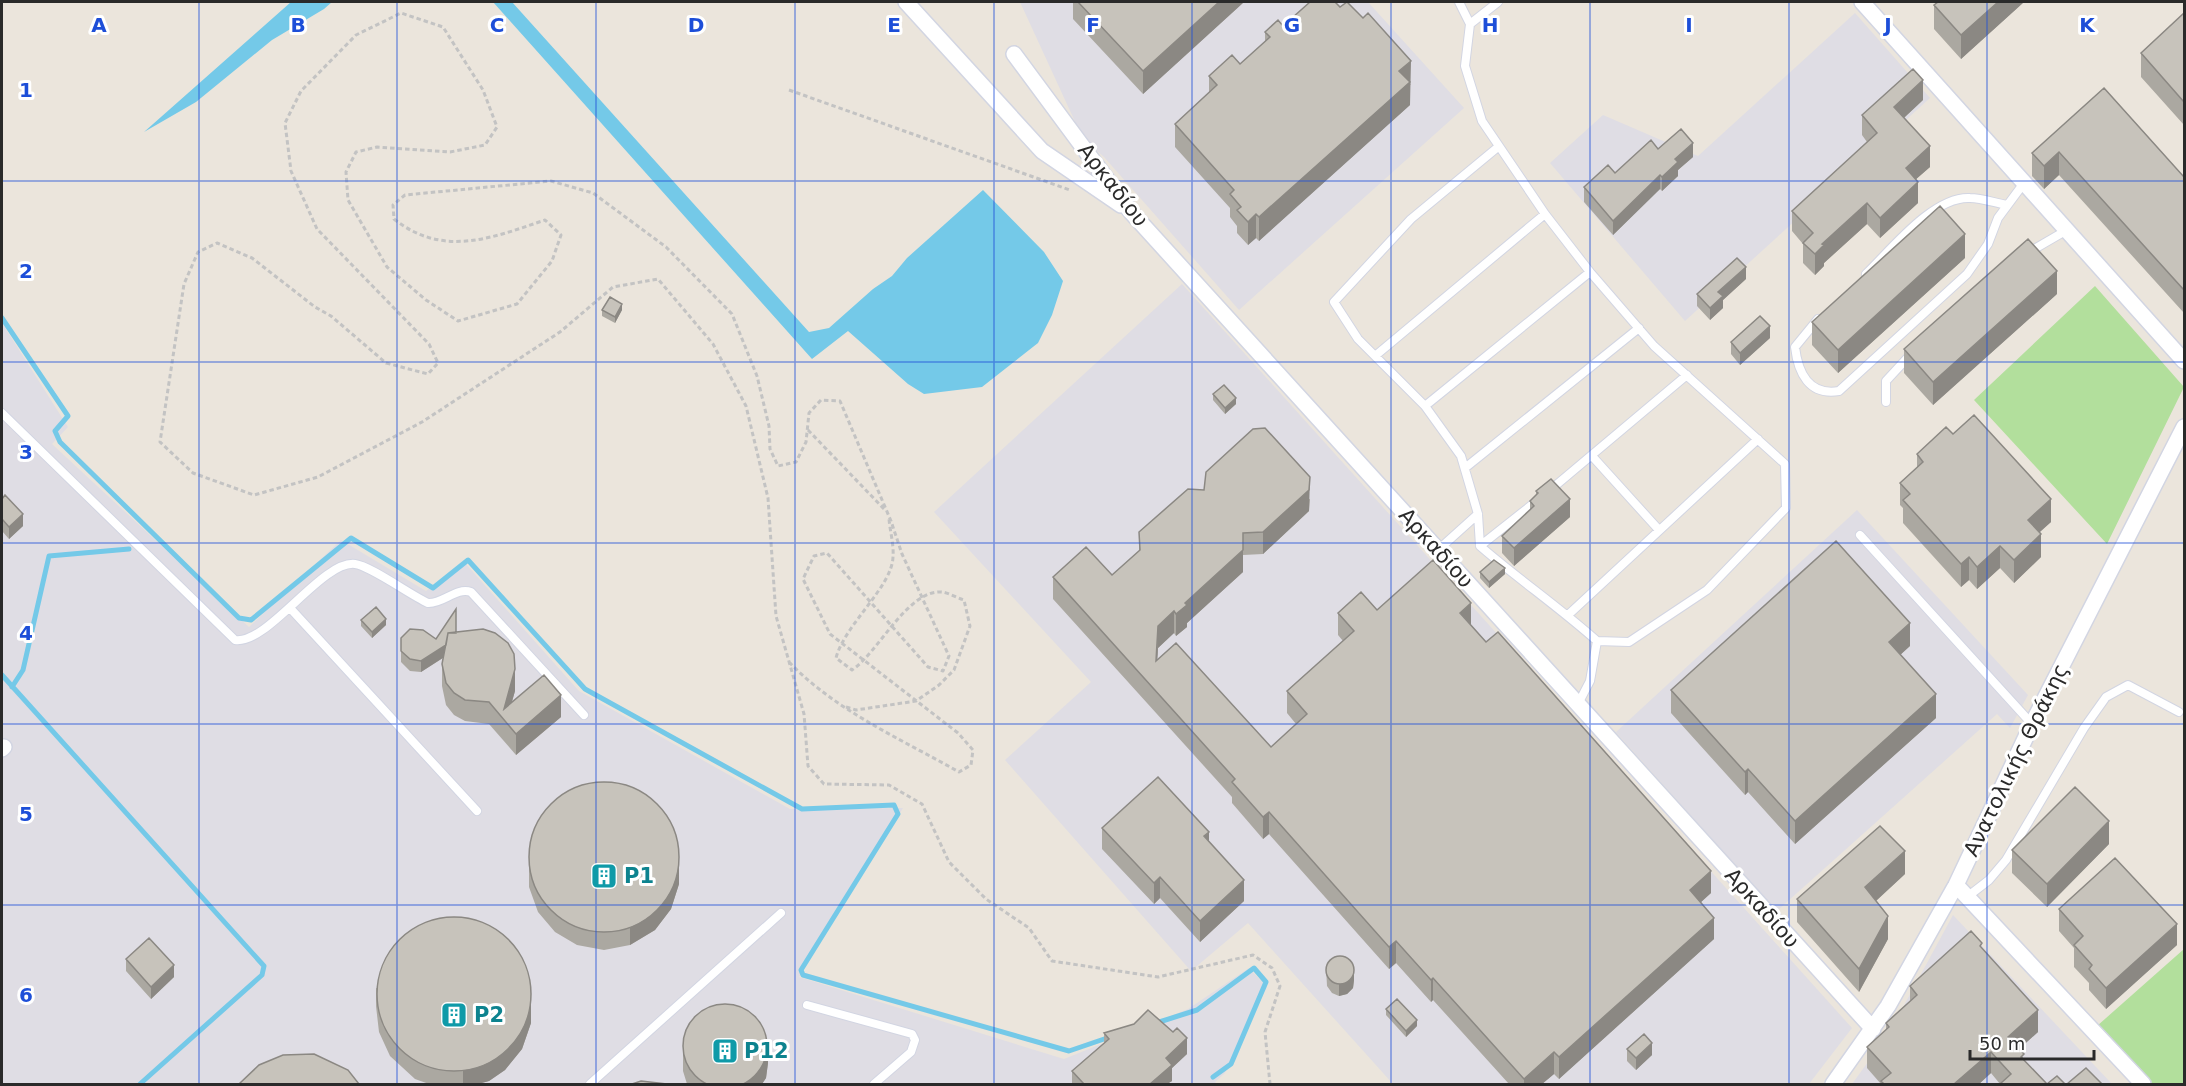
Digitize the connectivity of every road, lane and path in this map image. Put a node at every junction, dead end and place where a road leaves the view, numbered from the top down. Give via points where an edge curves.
1 (906, 2) edge
2 (1459, 2) edge
3 (1498, 2) edge
4 (1862, 2) edge
5 (1470, 24) junction
6 (1014, 54) dead end
7 (789, 90) dead end
8 (1498, 147) junction
9 (2025, 183) junction
10 (1076, 193) dead end
11 (2007, 205) junction
12 (1131, 212) junction
13 (1545, 214) junction
14 (2067, 230) junction
15 (2023, 258) edge
16 (1590, 272) junction
17 (1858, 281) edge
18 (1826, 312) edge
19 (1639, 328) junction
20 (1919, 347) edge
21 (1375, 356) junction
22 (2184, 361) edge
23 (1687, 375) junction
24 (1886, 402) dead end
25 (1425, 406) junction
26 (2, 413) edge
27 (2184, 427) edge
28 (808, 430) junction
29 (1758, 440) junction
30 (1592, 456) junction
31 (1465, 468) junction
32 (888, 514) junction
33 (1478, 514) junction
34 (1659, 530) junction
35 (1860, 535) dead end
36 (1480, 546) junction
37 (1438, 550) junction
38 (922, 596) junction
39 (869, 601) junction
40 (290, 608) junction
41 (1568, 615) junction
42 (892, 627) junction
43 (1597, 641) junction
44 (840, 642) junction
45 (865, 661) junction
46 (789, 662) junction
47 (916, 701) junction
48 (1578, 704) junction
49 (841, 705) junction
50 (2179, 712) dead end
51 (584, 715) dead end
52 (2032, 724) junction
53 (477, 811) dead end
54 (1956, 885) junction
55 (1967, 897) junction
56 (781, 914) dead end
57 (807, 1005) dead end
58 (1873, 1029) junction
59 (590, 1084) edge
60 (874, 1084) edge
61 (1270, 1084) edge
62 (1833, 1084) edge
63 (2143, 1084) edge

1 - 12 street via 1042,151
2 - 5 lane
3 - 5 lane
4 - 9 street
5 - 8 lane via 1465,66 1482,121
6 - 12 street, Αρκαδίου
7 - 10 path
8 - 13 lane
8 - 21 lane via 1411,219 1334,302 1358,339
9 - 11 lane
9 - 14 street
11 - 17 lane via 1969,197 1931,211
11 - 18 lane via 1988,244 1967,274 1839,391 1826,393 1810,384 1797,369 1795,347
12 - 37 street, Αρκαδίου
13 - 16 lane
13 - 21 lane
14 - 15 lane
14 - 22 street
16 - 19 lane
16 - 25 lane
19 - 23 lane
19 - 31 lane
20 - 24 lane via 1886,381
21 - 25 lane
23 - 29 lane
23 - 30 lane
25 - 31 lane via 1461,456
26 - 40 lane via 235,640 247,639
27 - 52 street, Ανατολικής Θράκης
28 - 32 path
28 - 32 path via 809,412 821,400 840,401
28 - 46 path via 796,462 778,466 770,449 769,426 757,376 732,314 666,247 593,193 551,181 405,195 393,205 394,219 409,231 435,240 488,240 545,220 561,234 552,261 517,304 458,321 387,267 348,200 346,172 356,152 377,147 450,152 485,145 497,127 483,90 443,27 401,13 356,35 301,91 285,123 291,171 317,229 429,344 438,363 428,374 386,363 331,316 252,258 217,243 198,252 184,284 159,442 193,473 254,495 318,477 422,423 560,332 613,287 658,279 713,344 746,406 768,498 776,616
29 - 34 lane
29 - 43 lane via 1785,464 1786,508 1707,590 1629,642
30 - 34 lane
30 - 36 lane
31 - 33 lane
32 - 38 path
32 - 39 path via 893,559 876,597
33 - 36 lane
33 - 37 lane
34 - 41 lane
35 - 52 lane
36 - 41 lane via 1523,584
37 - 48 street, Αρκαδίου
38 - 42 path
38 - 42 path via 949,656 943,670 928,666
38 - 47 path via 941,592 964,600 970,626 954,670
39 - 42 path
39 - 44 path
39 - 44 path via 827,553 813,556 803,579 830,634
40 - 51 lane via 333,568 354,564 428,603 468,591
40 - 53 lane
41 - 43 lane
42 - 45 path
43 - 48 lane via 1590,681
44 - 45 path
44 - 45 path via 836,658 852,670
45 - 47 path
46 - 49 path via 810,684
46 - 61 path via 804,714 808,766 824,784 889,786 922,804 949,862 986,898 1029,928 1052,961 1158,977 1253,955 1272,968 1280,986 1265,1032
47 - 49 path via 856,710
47 - 49 path via 958,733 973,750 970,765 959,772
48 - 58 street, Αρκαδίου
50 - 55 lane via 2128,685 2106,697 2006,860
52 - 54 street, Ανατολικής Θράκης
54 - 55 street
54 - 58 street, Ανατολικής Θράκης
55 - 63 street
56 - 59 lane
57 - 60 lane via 912,1034 915,1040 911,1052
58 - 62 street, Ανατολικής Θράκης

